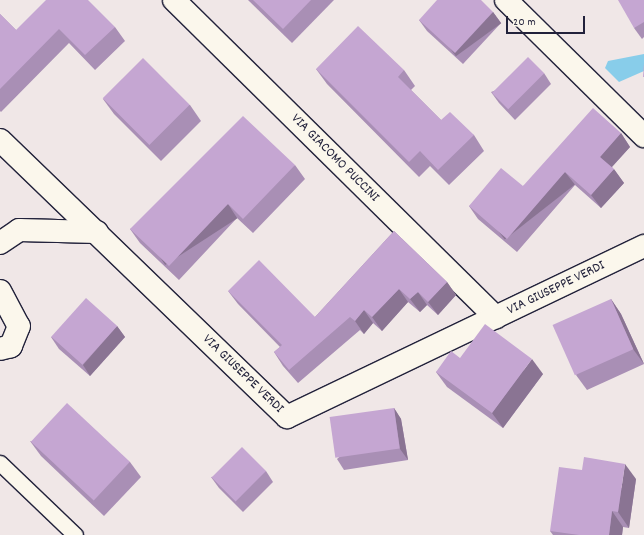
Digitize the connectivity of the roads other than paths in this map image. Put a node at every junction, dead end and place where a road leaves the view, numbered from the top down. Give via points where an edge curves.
1 (174, 0) edge
2 (506, 0) edge
3 (644, 136) edge
4 (0, 140) edge
5 (97, 232) junction
6 (0, 242) edge
7 (644, 246) edge
8 (0, 290) edge
9 (496, 317) junction
10 (0, 349) edge
11 (0, 463) edge
12 (75, 535) edge

1 - 9 street, VIA GIACOMO PUCCINI
2 - 3 street
4 - 5 street, VIA GIUSEPPE VERDI
5 - 6 street via 19,230
5 - 9 street, VIA GIUSEPPE VERDI via 287,417
7 - 9 street, VIA GIUSEPPE VERDI
8 - 10 street via 19,326 11,346
11 - 12 lane

